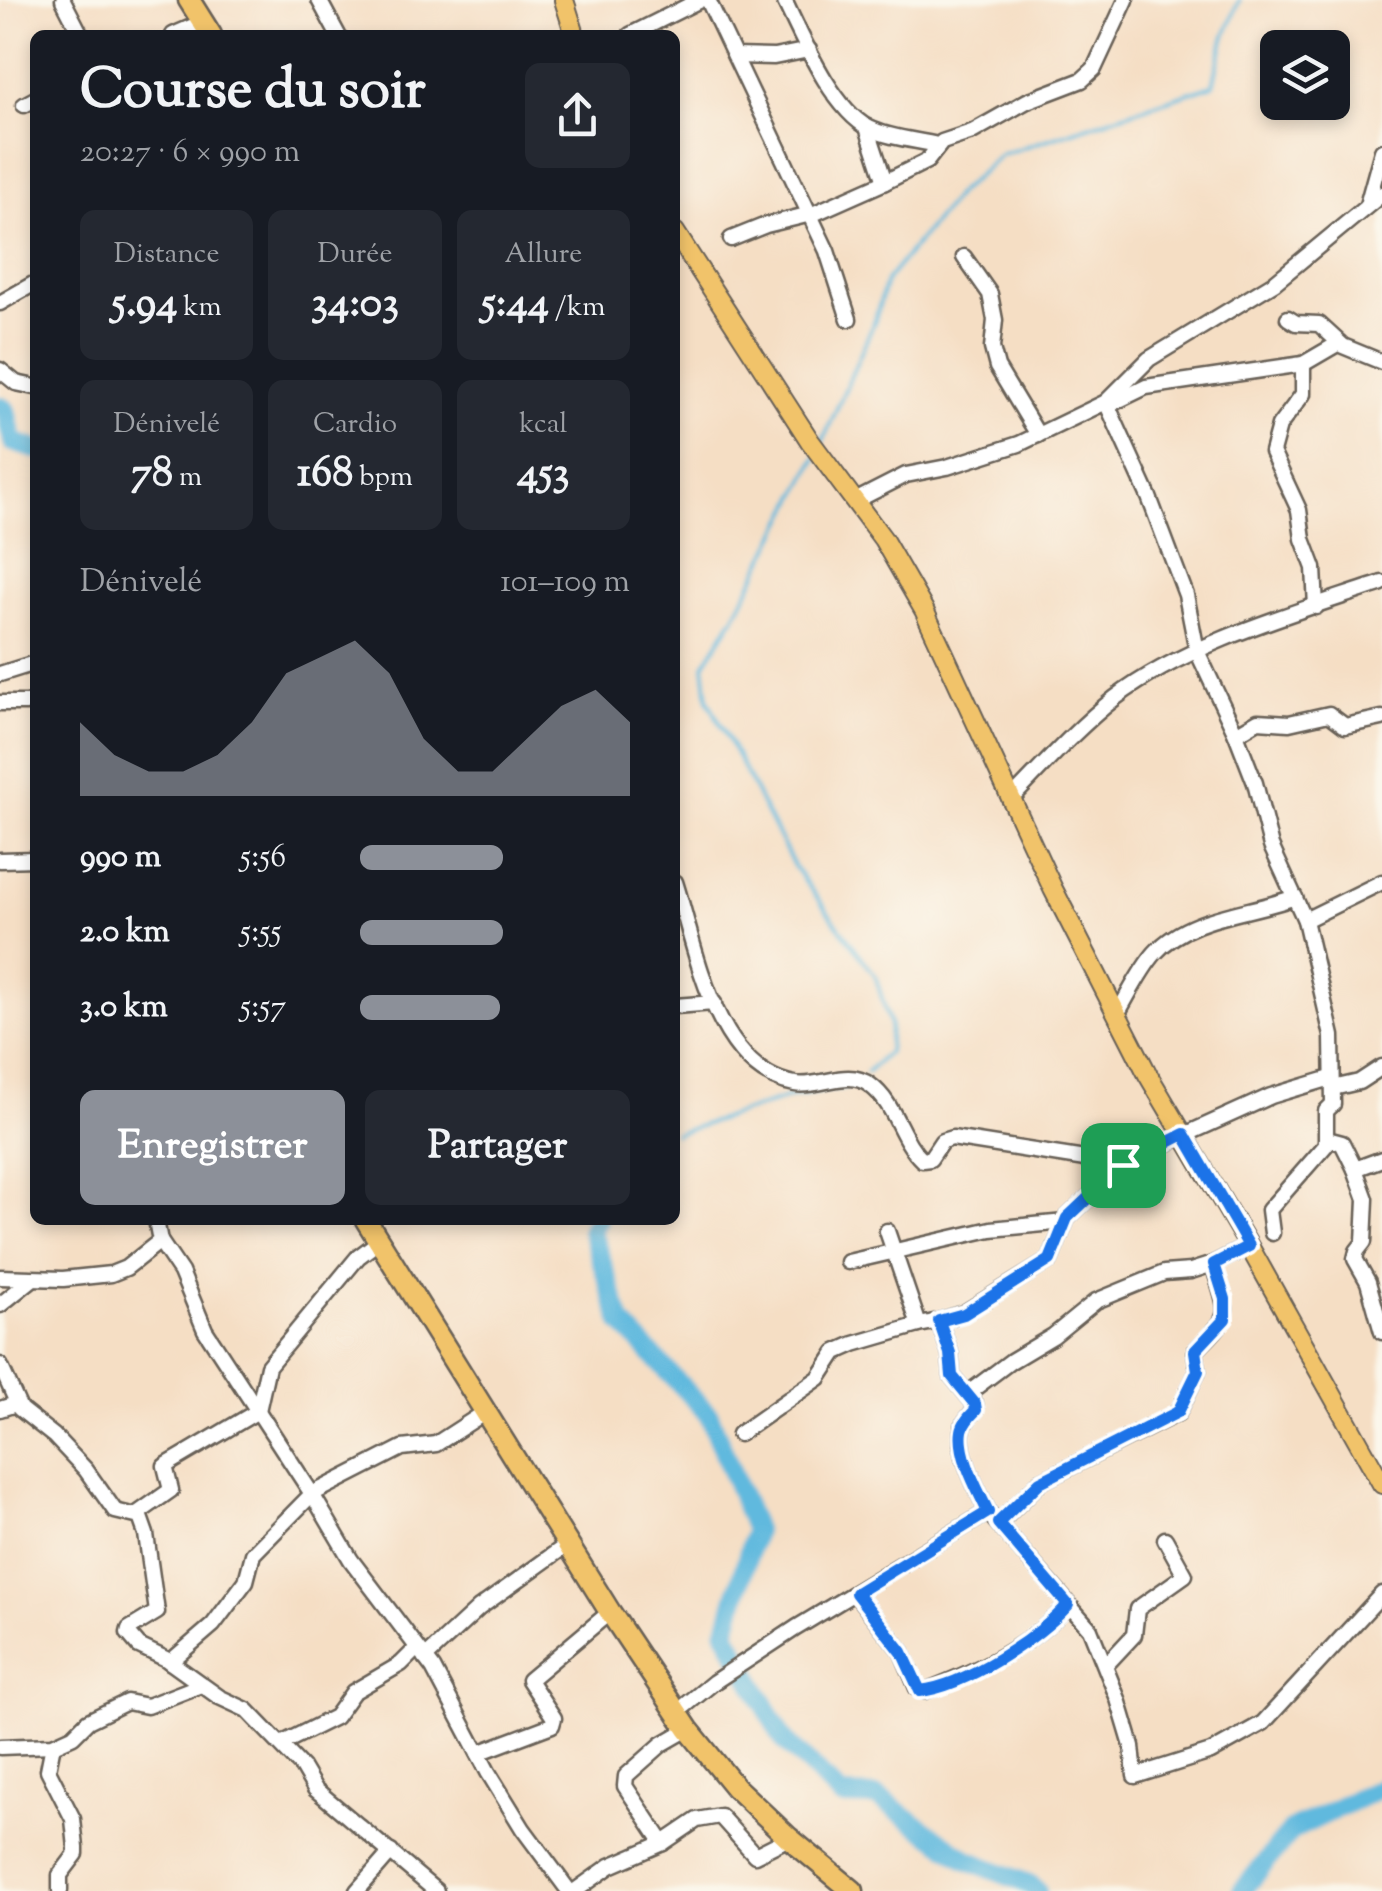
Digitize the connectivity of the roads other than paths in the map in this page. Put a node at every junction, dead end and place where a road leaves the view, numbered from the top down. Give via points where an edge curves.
1 (63, 0) edge
2 (188, 0) edge
3 (319, 0) edge
4 (564, 0) edge
5 (700, 0) edge
6 (708, 0) edge
7 (784, 0) edge
8 (1112, 0) edge
9 (1126, 0) edge
10 (1118, 17) junction
11 (207, 28) edge
12 (78, 30) edge
13 (335, 30) edge
14 (573, 30) edge
15 (640, 30) edge
16 (809, 50) junction
17 (735, 56) junction
18 (867, 127) junction
19 (938, 145) junction
20 (1382, 151) edge
21 (884, 182) junction
22 (1381, 195) edge
23 (1366, 205) junction
24 (810, 215) junction
25 (731, 239) dead end
26 (680, 240) edge
27 (964, 257) dead end
28 (30, 285) edge
29 (0, 303) edge
30 (1288, 318) dead end
31 (849, 319) dead end
32 (1339, 343) junction
33 (1382, 362) edge
34 (1303, 364) junction
35 (0, 370) edge
36 (30, 386) edge
37 (1107, 404) junction
38 (1038, 435) junction
39 (855, 501) junction
40 (1382, 583) edge
41 (1316, 607) junction
42 (1197, 651) junction
43 (30, 665) edge
44 (0, 674) edge
45 (0, 703) edge
46 (30, 703) edge
47 (1382, 718) edge
48 (1236, 734) junction
49 (1010, 800) junction
50 (30, 858) edge
51 (0, 860) edge
52 (1382, 882) edge
53 (680, 898) edge
54 (1295, 898) junction
55 (1305, 920) junction
56 (714, 1003) junction
57 (680, 1006) edge
58 (1118, 1014) junction
59 (1382, 1067) edge
60 (1332, 1083) junction
61 (1184, 1134) junction
62 (1327, 1139) junction
63 (1382, 1159) edge
64 (1123, 1165) junction
65 (1354, 1169) junction
66 (1065, 1222) junction
67 (157, 1225) edge
68 (369, 1225) edge
69 (887, 1231) dead end
70 (1272, 1233) dead end
71 (160, 1241) junction
72 (378, 1242) junction
73 (1249, 1246) junction
74 (893, 1251) junction
75 (848, 1262) dead end
76 (1214, 1264) junction
77 (0, 1277) edge
78 (30, 1280) junction
79 (0, 1305) edge
80 (939, 1321) junction
81 (919, 1324) junction
82 (1381, 1326) edge
83 (0, 1364) edge
84 (968, 1394) junction
85 (16, 1404) junction
86 (0, 1409) edge
87 (258, 1411) junction
88 (486, 1411) junction
89 (739, 1434) dead end
90 (1382, 1484) edge
91 (312, 1494) junction
92 (137, 1514) junction
93 (993, 1517) junction
94 (1165, 1539) dead end
95 (568, 1544) junction
96 (856, 1593) junction
97 (1382, 1594) edge
98 (1068, 1605) junction
99 (610, 1612) junction
100 (421, 1652) junction
101 (170, 1662) junction
102 (1106, 1666) junction
103 (201, 1685) junction
104 (682, 1721) junction
105 (282, 1744) junction
106 (52, 1745) junction
107 (0, 1746) edge
108 (478, 1753) junction
109 (789, 1838) junction
110 (662, 1843) junction
111 (391, 1852) junction
112 (60, 1891) edge
113 (357, 1891) edge
114 (436, 1891) edge
115 (572, 1891) edge
116 (852, 1891) edge

1 - 12 street
2 - 11 highway
3 - 13 street
4 - 14 main road
5 - 15 street
6 - 17 street
7 - 16 street
8 - 10 street
9 - 10 street
10 - 19 street via 1082,80
16 - 17 street
16 - 18 street via 844,106
17 - 24 street
18 - 19 street
18 - 21 street
19 - 21 street via 927,161
20 - 23 street
21 - 24 street
22 - 23 street
23 - 37 street via 1274,283 1149,358
24 - 25 street
24 - 31 street
26 - 39 main road
27 - 38 street via 990,294 997,367
28 - 29 street
30 - 32 street via 1319,324
32 - 33 street
32 - 34 street
34 - 37 street via 1146,387
34 - 41 street via 1303,394 1282,422 1272,452 1298,510 1314,568
35 - 36 street
37 - 38 street
37 - 42 street via 1186,595
38 - 39 street via 906,475
39 - 49 main road via 924,610
40 - 41 street
41 - 42 street
42 - 48 street
42 - 49 street via 1118,696
43 - 44 street
45 - 46 street
47 - 48 street via 1345,726 1328,714 1289,723 1266,720
48 - 54 street
49 - 58 main road
50 - 51 street
52 - 55 street
53 - 56 street
54 - 55 street
54 - 58 street via 1204,922 1172,938 1152,956
55 - 60 street via 1330,1022
56 - 57 street
56 - 64 street via 745,1056 782,1080 814,1084 849,1077 872,1086 922,1160 952,1138
58 - 61 main road
59 - 60 street via 1364,1080
60 - 61 street via 1271,1096
60 - 62 street
61 - 64 street
61 - 73 main road
62 - 65 street via 1342,1143
62 - 70 street via 1270,1210
63 - 65 street
64 - 66 street
65 - 82 street via 1366,1199 1364,1242 1355,1258
66 - 74 street via 991,1229
66 - 80 street via 1050,1260 964,1314
67 - 71 street
68 - 72 highway
69 - 74 street
71 - 78 street via 118,1272
71 - 87 street
72 - 87 street via 358,1257 268,1366
72 - 88 highway
73 - 76 street
73 - 90 main road
74 - 75 street
74 - 81 street
76 - 84 street via 1164,1273 1096,1301
76 - 93 street via 1226,1316 1195,1351 1198,1371 1178,1412 1040,1482
77 - 78 street
78 - 79 street
80 - 81 street
80 - 84 street via 952,1376
81 - 89 street via 836,1352 819,1378
83 - 85 street
84 - 93 street via 976,1406 963,1425 964,1448
85 - 86 street
85 - 92 street via 92,1476 115,1512
87 - 91 street
87 - 92 street via 166,1466 170,1490
88 - 91 street via 436,1444 402,1448
88 - 95 highway
91 - 100 street via 350,1560
91 - 101 street via 253,1554 246,1581 213,1625
92 - 101 street via 157,1612 128,1633
93 - 96 street
93 - 98 street
94 - 102 street via 1185,1576 1136,1609 1134,1635
95 - 99 highway
95 - 100 street
96 - 98 street via 902,1652 920,1691 992,1663 1045,1629
96 - 104 street via 730,1671
97 - 102 street via 1263,1722 1211,1752 1138,1777
98 - 102 street via 1090,1629
99 - 104 highway
99 - 108 street via 528,1680 554,1718 552,1725
100 - 105 street via 353,1692 335,1717
100 - 108 street
101 - 103 street
103 - 105 street via 248,1710
103 - 106 street via 147,1706 127,1702
104 - 109 highway via 735,1787
104 - 110 street via 626,1776 625,1786
105 - 111 street via 315,1789
106 - 107 street
106 - 112 street via 48,1770 73,1819 76,1848 60,1875
108 - 115 street
109 - 110 street via 756,1855 716,1815
109 - 116 highway
110 - 115 street
111 - 113 street
111 - 114 street

